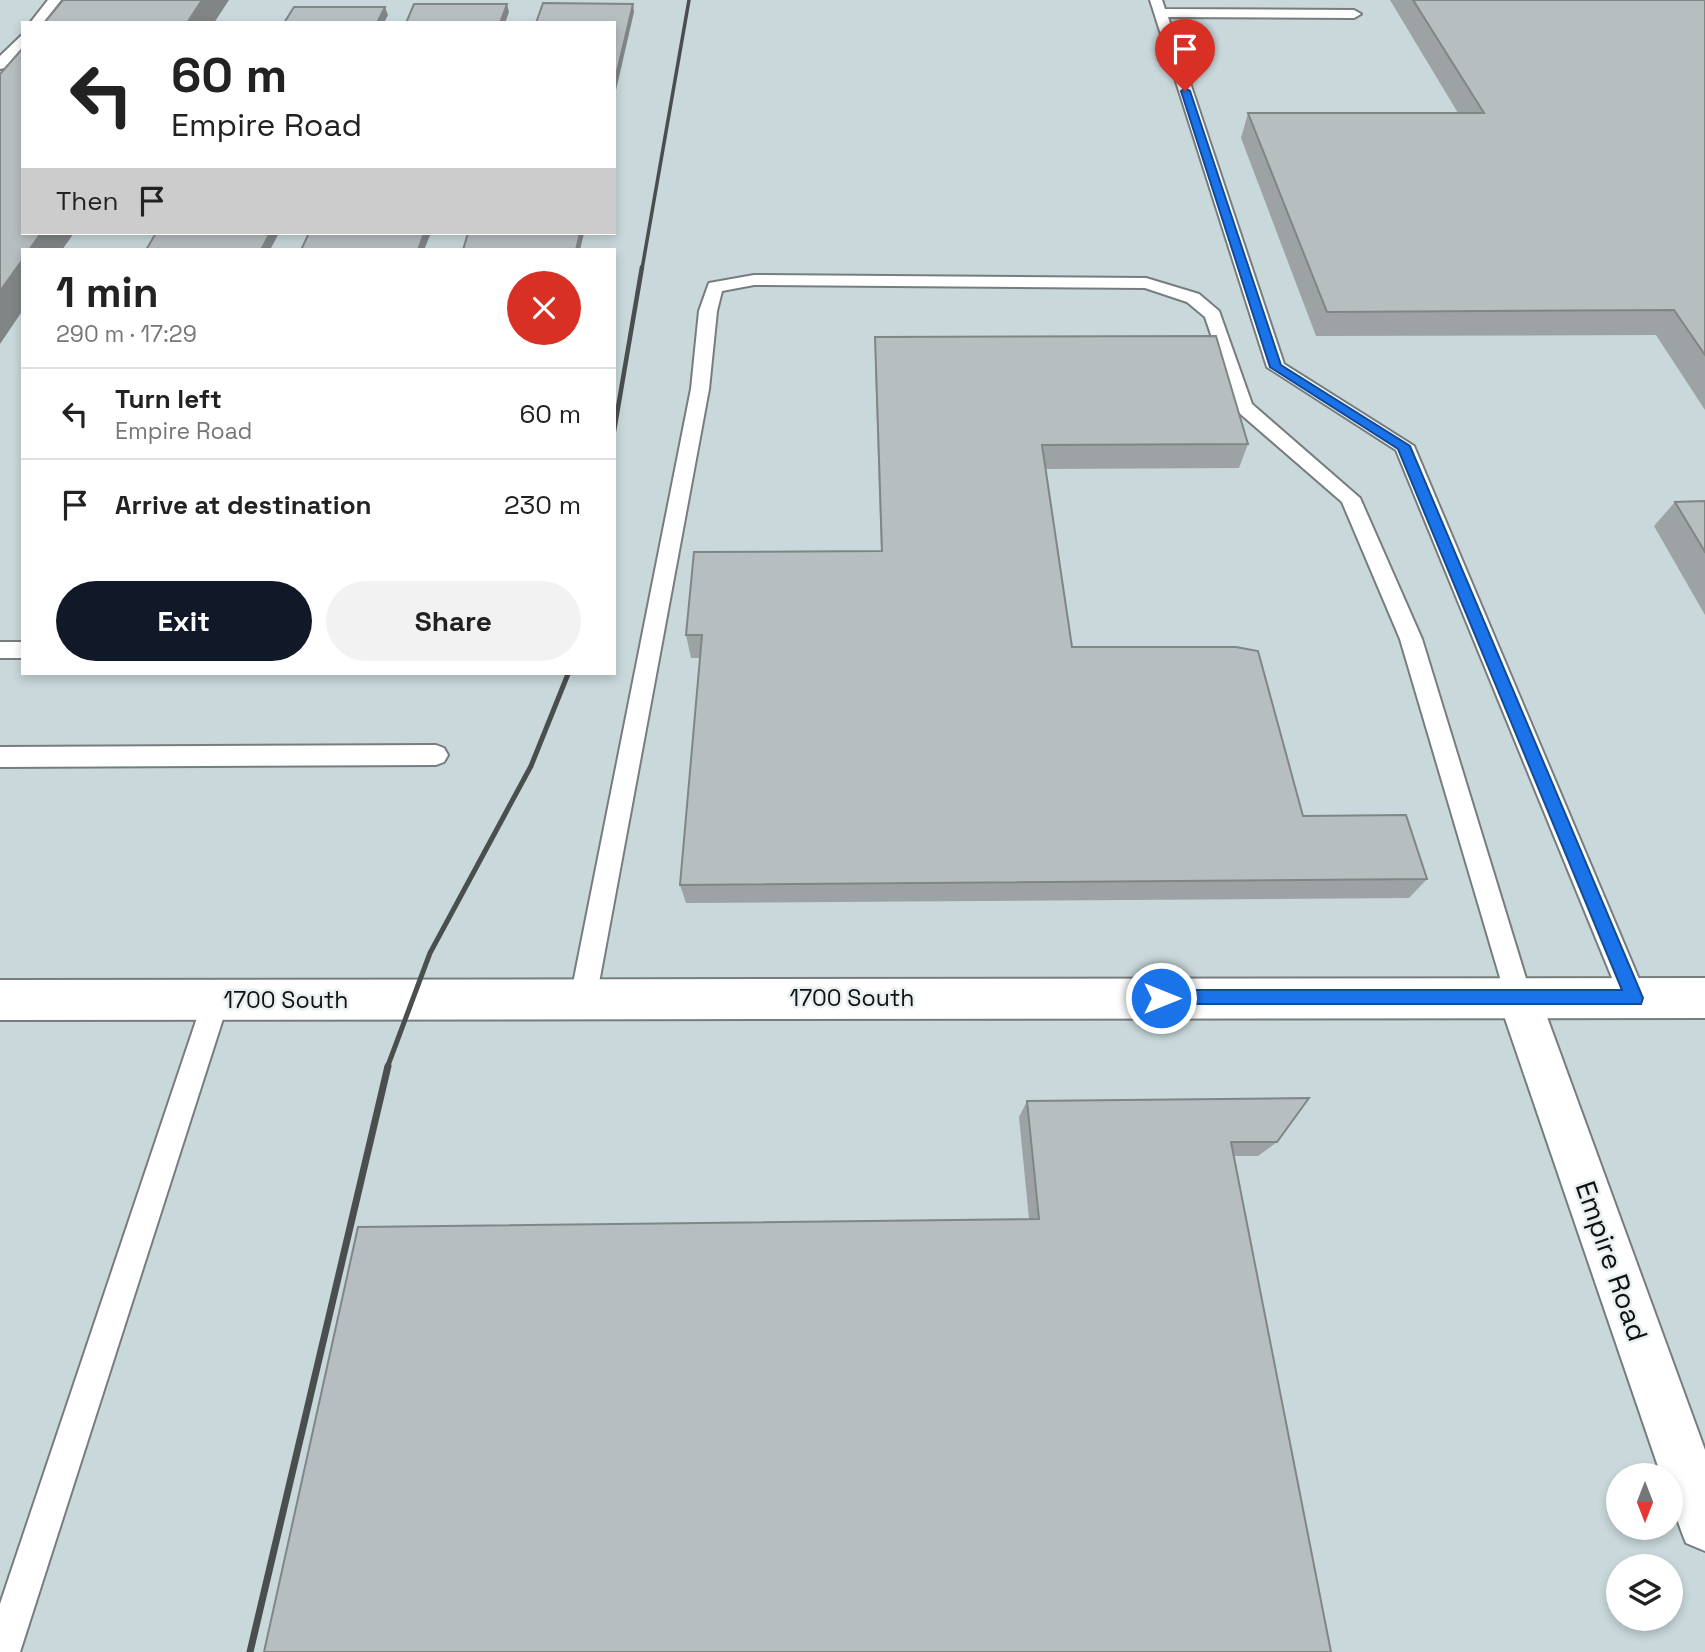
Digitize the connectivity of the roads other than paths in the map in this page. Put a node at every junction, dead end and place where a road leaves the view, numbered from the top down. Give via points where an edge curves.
1 (55, 0) edge
2 (1158, 6) edge
3 (1354, 14) dead end
4 (38, 21) edge
5 (21, 40) edge
6 (0, 65) edge
7 (0, 650) edge
8 (21, 650) edge
9 (436, 755) dead end
10 (0, 757) edge
11 (1519, 998) junction
12 (1634, 998) junction
13 (1705, 998) edge
14 (583, 999) junction
15 (0, 1000) edge
16 (216, 1000) junction
17 (1705, 1524) edge
18 (2, 1652) edge

1 - 4 lane
2 - 3 lane
2 - 12 lane via 1276,367 1404,446
5 - 6 lane
7 - 8 lane
9 - 10 lane
11 - 12 street, 1700 South
11 - 14 street, 1700 South
11 - 14 lane via 1411,639 1350,498 1244,407 1213,315 1192,298 1146,283 754,280 715,287 708,311 700,389
11 - 17 street, Empire Road
12 - 13 street, 1700 South
14 - 16 street, 1700 South
15 - 16 street, 1700 South
16 - 18 lane

